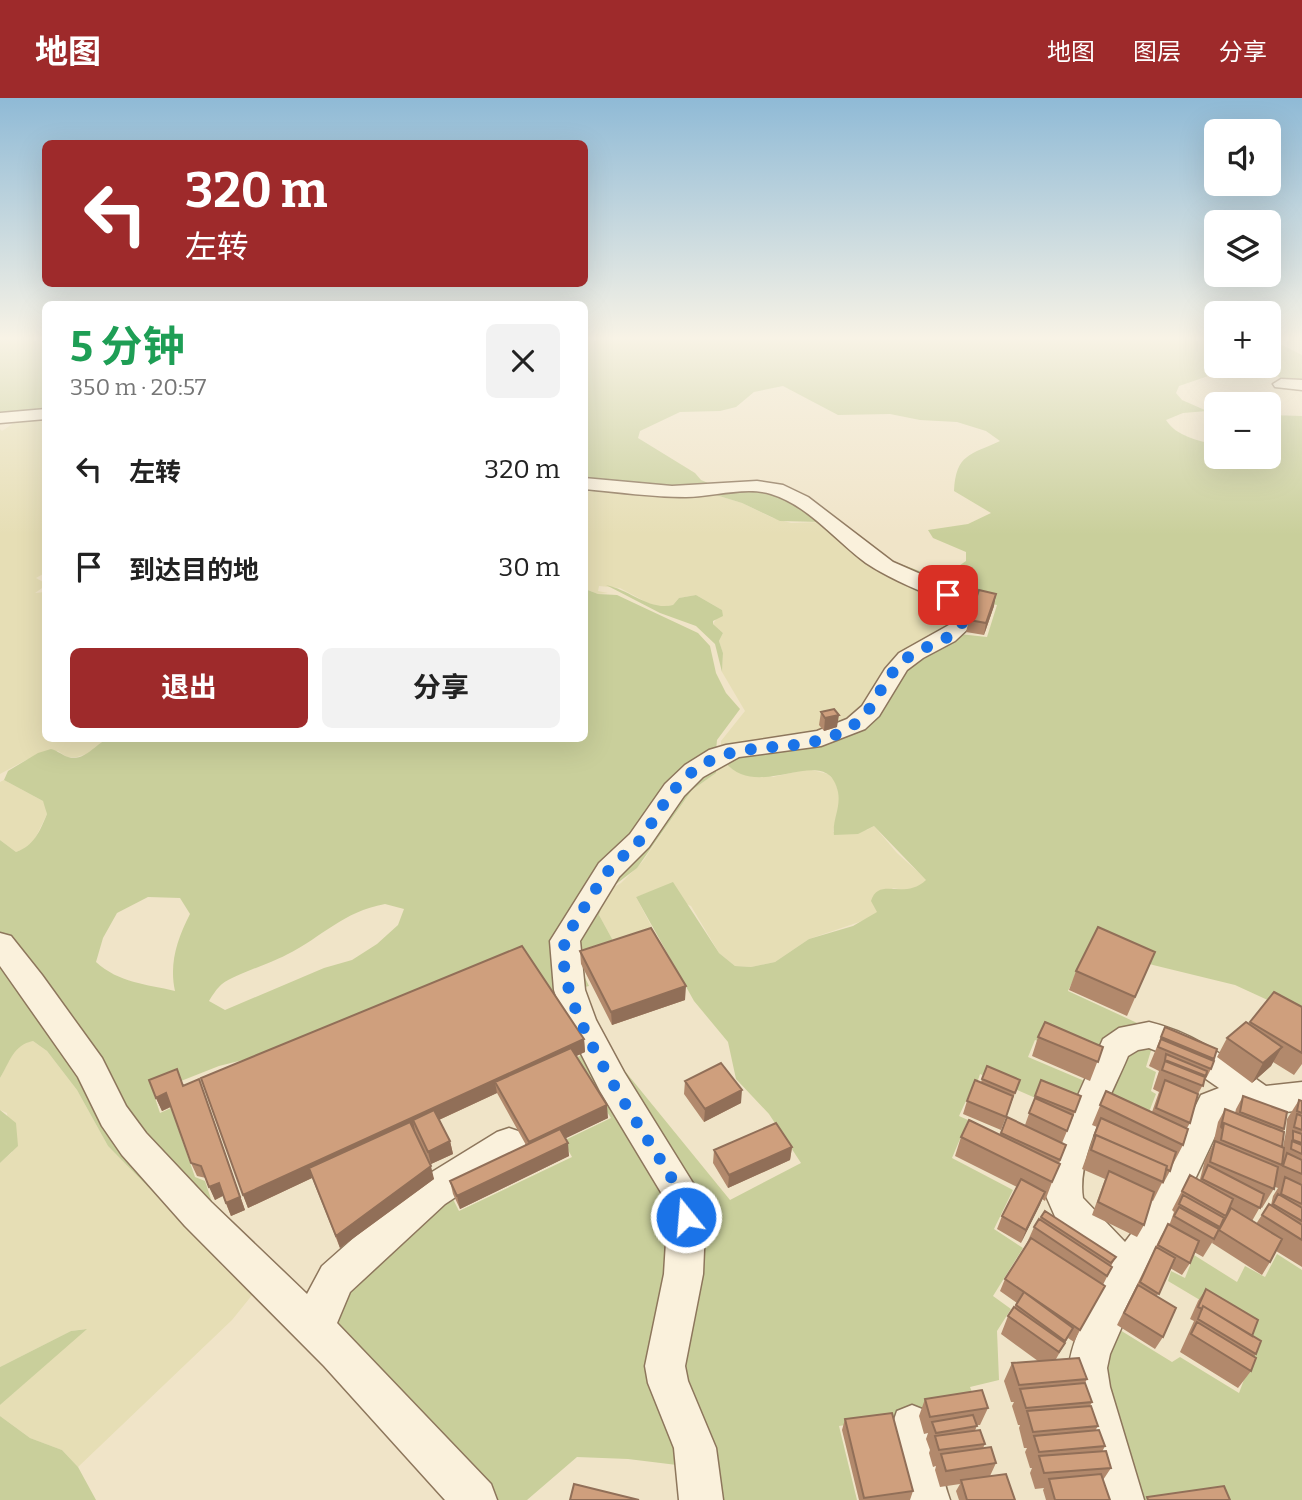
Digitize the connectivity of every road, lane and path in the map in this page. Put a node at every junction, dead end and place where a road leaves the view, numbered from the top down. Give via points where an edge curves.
1 (42, 414) edge
2 (0, 418) edge
3 (588, 484) edge
4 (0, 944) edge
5 (1302, 1096) edge
6 (1260, 1101) junction
7 (509, 1143) dead end
8 (1126, 1272) junction
9 (315, 1330) junction
10 (912, 1426) dead end
11 (475, 1500) edge
12 (701, 1500) edge
13 (928, 1500) edge
14 (1122, 1500) edge

1 - 2 street
3 - 12 street via 639,490 704,491 748,485 780,490 879,563 963,601 966,608 958,631 920,648 895,668 859,723 827,738 722,755 685,778 643,836 607,872 565,942 568,986 584,1028 682,1196 686,1217 680,1292 665,1366 668,1386 690,1431
4 - 9 street via 90,1068 134,1144
5 - 6 street
6 - 8 street via 1236,1098 1213,1105 1147,1242
6 - 8 street via 1216,1066 1180,1046 1145,1034 1121,1041 1115,1048 1083,1122 1063,1194 1079,1222
7 - 9 street via 432,1192 337,1279 327,1293
8 - 14 street via 1087,1368 1088,1387
9 - 11 street
10 - 13 street

